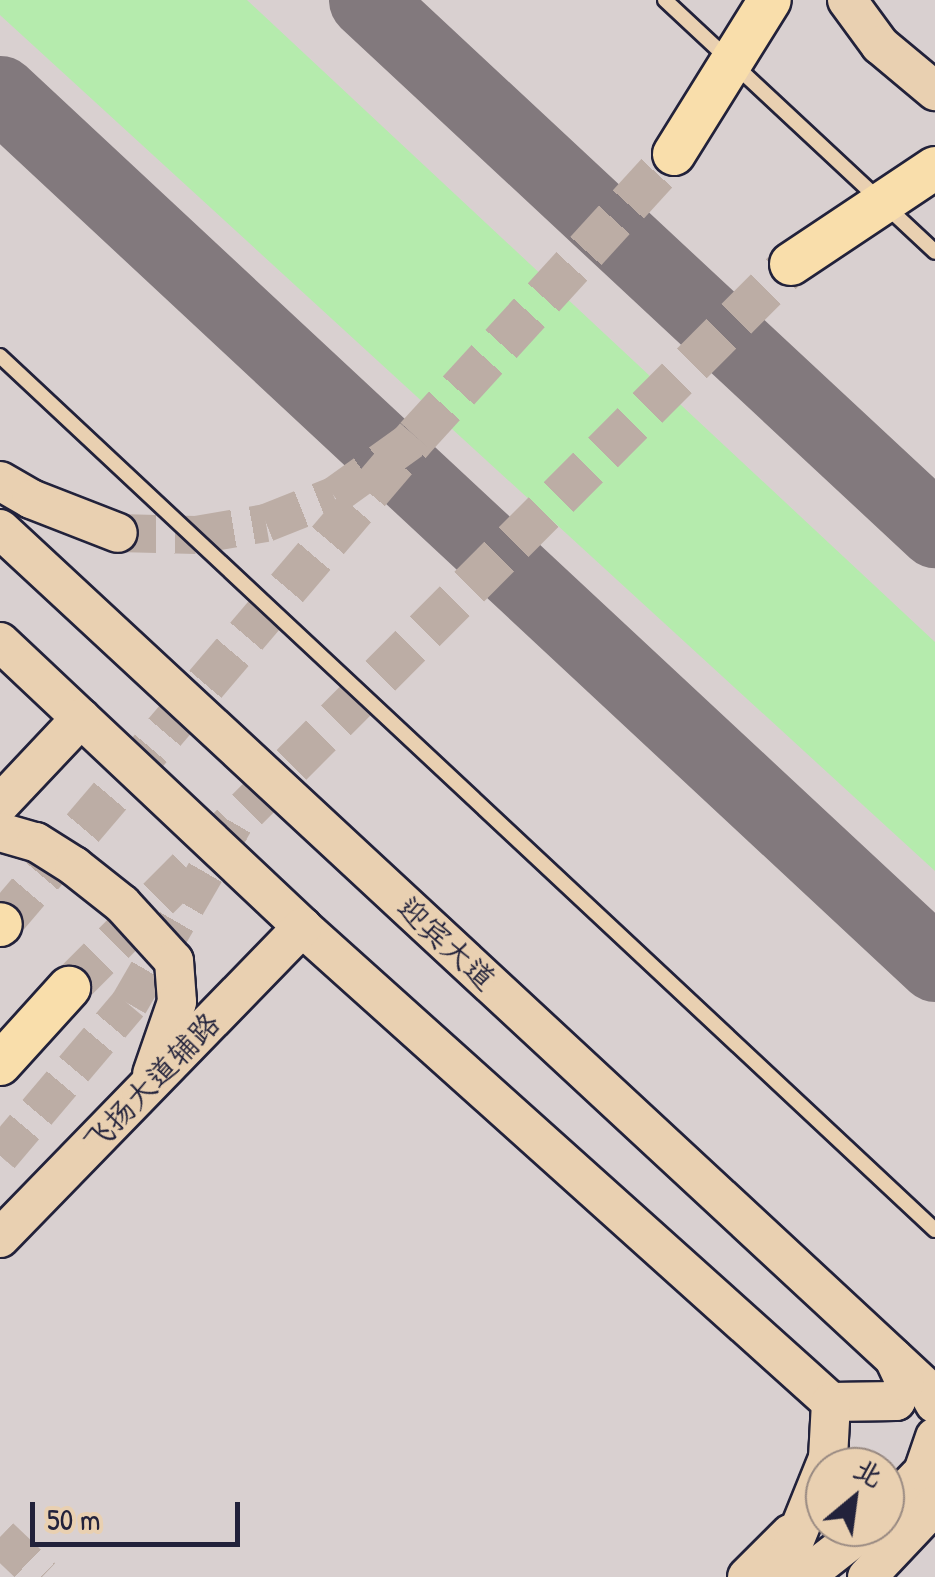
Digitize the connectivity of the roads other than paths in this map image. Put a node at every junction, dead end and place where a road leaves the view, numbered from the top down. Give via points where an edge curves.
1 (665, 0) edge
2 (770, 0) edge
3 (847, 0) edge
4 (935, 91) edge
5 (674, 154) tunnel mouth
6 (935, 168) edge
7 (935, 252) edge
8 (791, 264) tunnel mouth
9 (0, 356) edge
10 (0, 481) edge
11 (0, 529) edge
12 (118, 533) tunnel mouth
13 (0, 642) edge
14 (80, 718) junction
15 (0, 804) edge
16 (0, 832) edge
17 (302, 927) junction
18 (69, 988) tunnel mouth
19 (0, 1064) edge
20 (148, 1086) junction
21 (935, 1230) edge
22 (0, 1238) edge
23 (894, 1358) junction
24 (830, 1402) junction
25 (935, 1404) edge
26 (935, 1438) edge
27 (905, 1490) edge
28 (935, 1505) edge
29 (803, 1522) junction
30 (842, 1547) edge
31 (747, 1577) edge
32 (780, 1577) edge
33 (804, 1577) edge
34 (867, 1577) edge

1 - 7 lane
2 - 5 main road
3 - 4 main road via 880,45
6 - 8 main road
9 - 21 lane
10 - 12 main road
11 - 23 main road, 迎宾大道
13 - 14 main road
14 - 15 main road
14 - 17 main road
16 - 20 main road via 36,842 74,866 122,904 174,961 177,1002
17 - 20 main road, 飞扬大道辅路
17 - 24 main road
18 - 19 main road
20 - 22 main road, 飞扬大道辅路
23 - 24 main road via 905,1382 896,1401
23 - 25 main road, 迎宾大道
24 - 29 main road via 828,1458
26 - 27 main road via 923,1472
28 - 34 main road
29 - 31 main road
29 - 32 main road
30 - 33 main road

